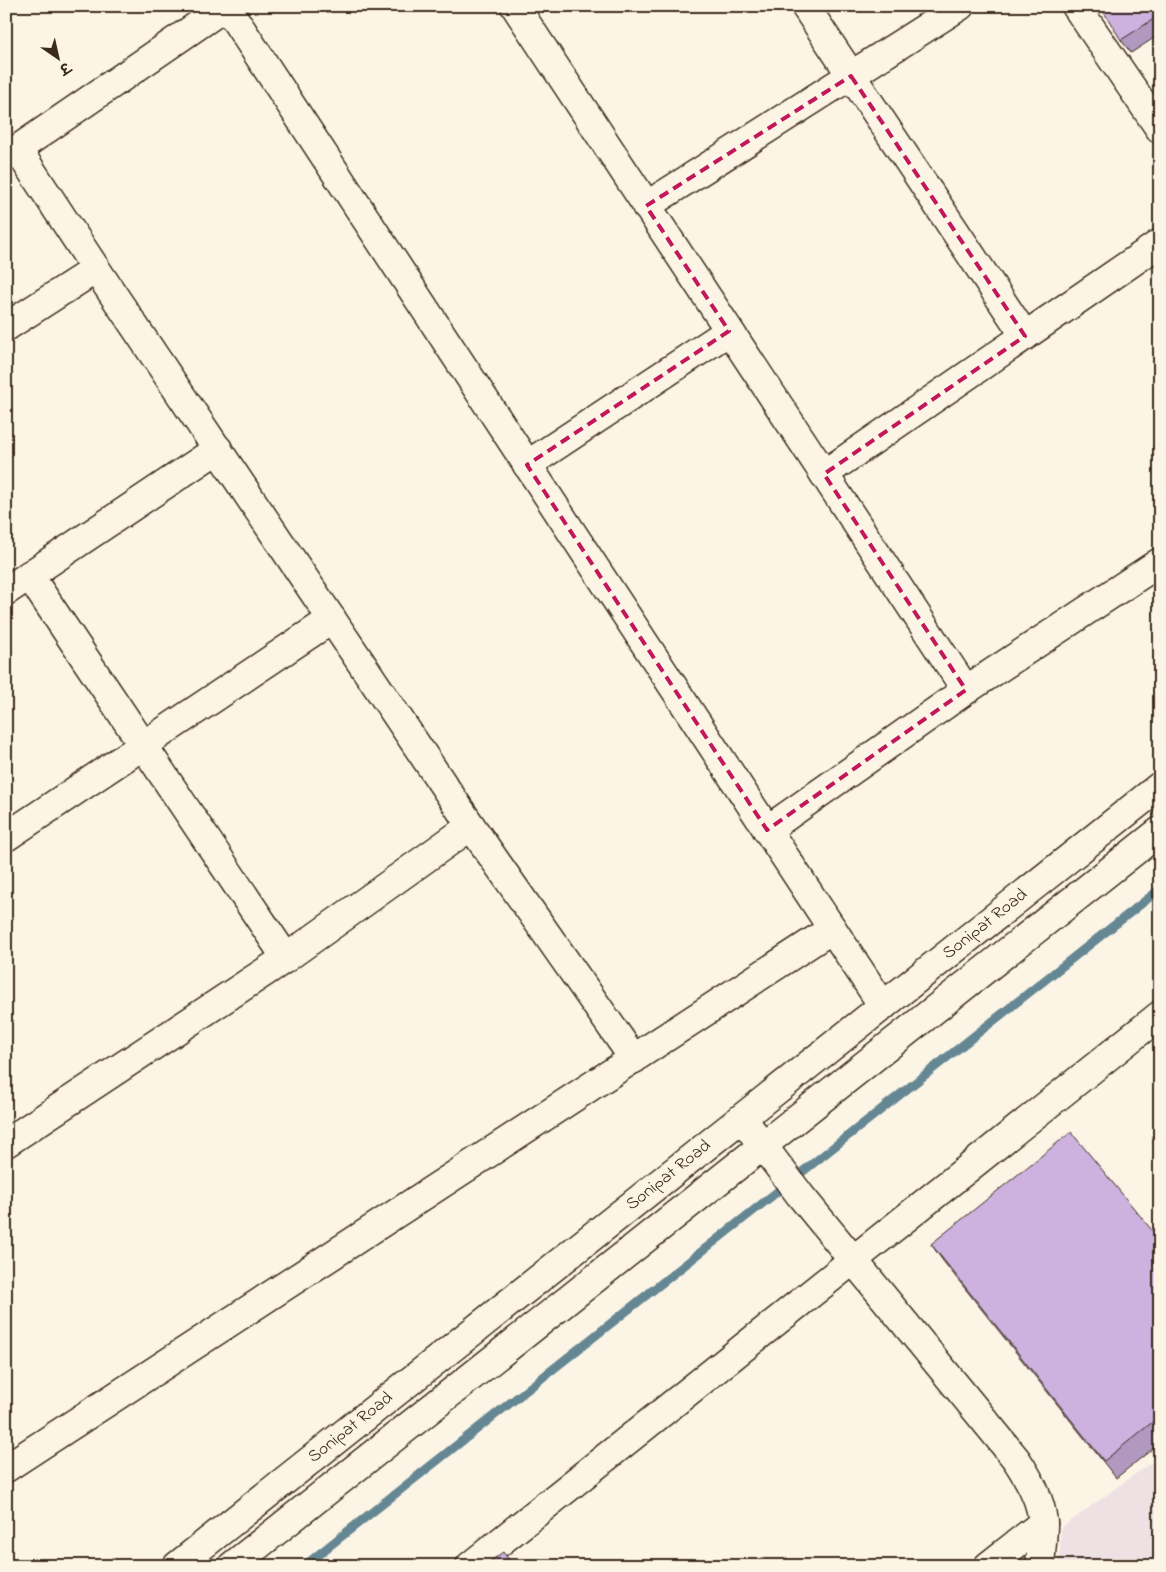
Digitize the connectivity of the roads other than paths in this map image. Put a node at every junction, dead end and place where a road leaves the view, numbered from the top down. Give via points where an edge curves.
1 (226, 6) edge
2 (515, 6) edge
3 (805, 6) edge
4 (960, 6) edge
5 (1076, 6) edge
6 (851, 76) junction
7 (1160, 129) edge
8 (12, 153) edge
9 (646, 206) junction
10 (1160, 243) edge
11 (96, 269) junction
12 (6, 327) edge
13 (729, 331) junction
14 (1025, 336) junction
15 (218, 449) junction
16 (527, 465) junction
17 (824, 474) junction
18 (1160, 562) edge
19 (30, 576) junction
20 (6, 591) edge
21 (332, 619) junction
22 (966, 690) junction
23 (143, 747) junction
24 (1160, 786) edge
25 (471, 826) junction
26 (767, 830) junction
27 (1160, 831) edge
28 (6, 837) edge
29 (832, 929) junction
30 (286, 958) junction
31 (883, 1006) junction
32 (1160, 1015) edge
33 (634, 1059) junction
34 (742, 1118) junction
35 (6, 1143) edge
36 (771, 1156) junction
37 (852, 1259) junction
38 (6, 1468) edge
39 (1043, 1523) junction
40 (177, 1566) edge
41 (232, 1566) edge
42 (470, 1566) edge
43 (988, 1566) edge
44 (1040, 1566) edge

1 - 8 street
1 - 16 street
2 - 9 street
3 - 6 street
4 - 6 street
5 - 7 street
6 - 9 street
6 - 14 street
8 - 11 street
9 - 13 street
10 - 14 street
11 - 12 street
11 - 15 street
13 - 16 street
13 - 17 street
14 - 17 street
15 - 19 street
15 - 21 street
16 - 26 street
17 - 22 street
18 - 22 street
19 - 20 street
19 - 23 street
21 - 23 street
21 - 25 street
22 - 26 street
23 - 28 street
23 - 30 street
24 - 31 street, Sonipat Road
25 - 30 street
25 - 33 street
26 - 29 street
27 - 36 street, Sonipat Road
29 - 31 street
29 - 33 street
30 - 35 street
31 - 34 street, Sonipat Road
32 - 37 street
33 - 38 street
34 - 36 street
34 - 40 street, Sonipat Road
36 - 37 street
36 - 41 street, Sonipat Road
37 - 39 street via 1016,1459 1033,1486
37 - 42 street
39 - 43 street
39 - 44 street

